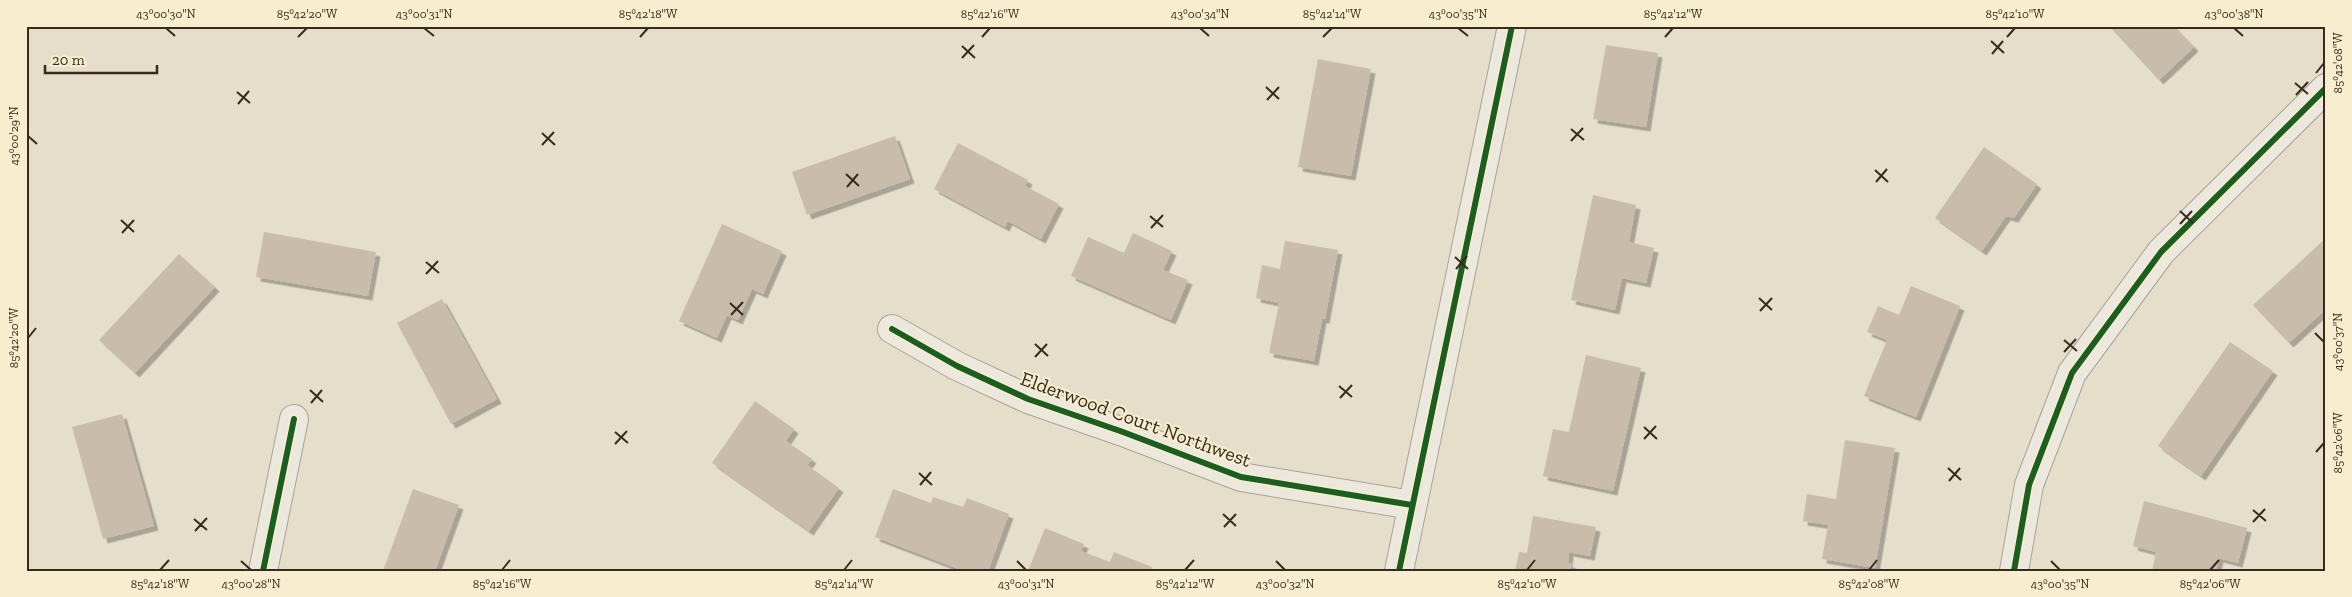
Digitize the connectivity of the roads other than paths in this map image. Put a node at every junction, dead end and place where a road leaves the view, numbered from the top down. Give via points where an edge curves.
1 (1512, 26) edge
2 (2326, 88) edge
3 (892, 329) dead end
4 (294, 419) dead end
5 (1412, 504) junction
6 (263, 571) edge
7 (1399, 571) edge
8 (2014, 571) edge

1 - 5 street
2 - 8 street via 2161,252 2072,373 2029,485
3 - 5 street, Elderwood Court Northwest via 957,366 1028,399 1242,477
4 - 6 street
5 - 7 street

